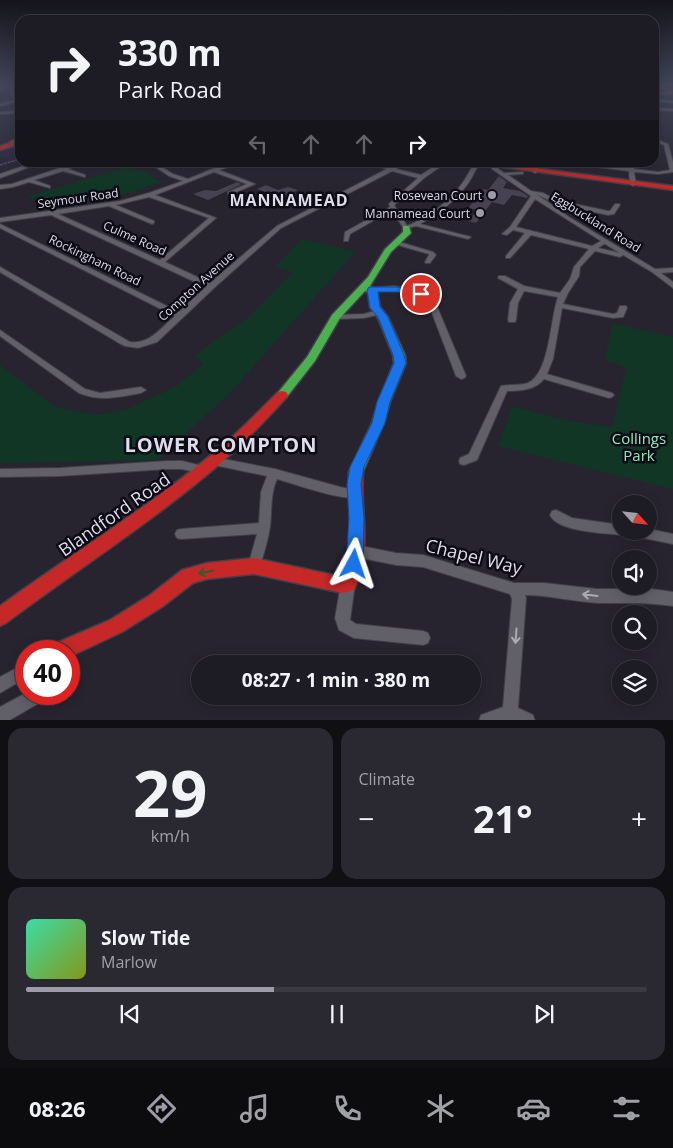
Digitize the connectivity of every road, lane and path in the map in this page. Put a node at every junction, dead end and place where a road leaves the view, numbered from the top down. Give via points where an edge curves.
1 (659, 142) edge
2 (666, 144) junction
3 (673, 144) edge
4 (25, 167) edge
5 (69, 167) edge
6 (158, 167) edge
7 (224, 167) edge
8 (384, 167) edge
9 (396, 167) edge
10 (437, 167) edge
11 (477, 167) edge
12 (487, 167) edge
13 (536, 167) edge
14 (591, 167) edge
15 (612, 167) edge
16 (632, 167) edge
17 (63, 169) junction
18 (392, 169) junction
19 (213, 170) junction
20 (632, 170) junction
21 (507, 172) junction
22 (2, 174) edge
23 (83, 176) dead end
24 (422, 177) junction
25 (29, 180) junction
26 (187, 180) junction
27 (590, 180) junction
28 (633, 184) junction
29 (11, 185) junction
30 (0, 187) edge
31 (48, 187) dead end
32 (673, 190) edge
33 (230, 193) dead end
34 (532, 194) junction
35 (148, 195) junction
36 (110, 205) junction
37 (617, 205) dead end
38 (392, 208) junction
39 (50, 212) junction
40 (0, 220) edge
41 (152, 222) dead end
42 (0, 226) edge
43 (412, 226) junction
44 (512, 228) junction
45 (529, 233) junction
46 (505, 234) dead end
47 (468, 236) dead end
48 (346, 240) dead end
49 (606, 242) junction
50 (396, 243) junction
51 (594, 248) junction
52 (508, 257) dead end
53 (633, 258) junction
54 (161, 262) junction
55 (428, 262) dead end
56 (672, 268) edge
57 (0, 269) edge
58 (654, 272) junction
59 (502, 278) dead end
60 (211, 286) junction
61 (673, 286) edge
62 (368, 288) junction
63 (522, 288) junction
64 (560, 300) junction
65 (623, 308) dead end
66 (378, 312) junction
67 (180, 315) junction
68 (336, 317) junction
69 (514, 317) dead end
70 (0, 332) edge
71 (542, 375) junction
72 (460, 376) dead end
73 (141, 390) dead end
74 (608, 395) dead end
75 (213, 461) junction
76 (464, 461) dead end
77 (203, 470) junction
78 (0, 473) edge
79 (276, 473) junction
80 (355, 494) junction
81 (556, 515) dead end
82 (264, 528) junction
83 (612, 529) edge
84 (181, 534) dead end
85 (658, 536) edge
86 (673, 539) edge
87 (356, 551) junction
88 (254, 566) junction
89 (348, 584) junction
90 (514, 589) junction
91 (673, 599) edge
92 (1, 614) edge
93 (422, 638) dead end
94 (80, 642) edge
95 (15, 676) edge
96 (0, 685) edge
97 (20, 705) edge
98 (510, 712) junction
99 (0, 716) edge
100 (487, 720) edge
101 (528, 720) edge

1 - 2 street
2 - 3 street
2 - 20 street via 673,171
4 - 22 street
5 - 17 street
6 - 26 street
7 - 19 street, Seymour Road
8 - 18 street
9 - 18 street, Compton Avenue
10 - 24 street
11 - 43 street via 461,190
12 - 21 street
13 - 21 street
13 - 27 street
14 - 27 street
15 - 20 street
16 - 20 street
17 - 23 street
17 - 25 street
18 - 24 street
18 - 60 street, Compton Avenue via 279,227
19 - 26 street, Seymour Road
19 - 33 street via 252,184
20 - 28 street
21 - 27 street
21 - 34 street, Eggbuckland Road
22 - 29 street via 17,177
24 - 38 street via 391,205
25 - 29 street
25 - 31 street
26 - 35 street, Seymour Road
27 - 28 street
27 - 32 street
28 - 32 street
29 - 30 street
34 - 37 street via 539,193 558,202 603,213 612,213
34 - 44 street
34 - 49 street, Eggbuckland Road
35 - 36 street, Seymour Road
35 - 54 street via 213,218
36 - 39 street, Seymour Road
36 - 41 street
38 - 43 street
38 - 48 street via 347,233
39 - 40 street, Seymour Road
39 - 54 street, Culme Road
42 - 67 street, Rockingham Road
43 - 47 street
43 - 50 street, Blandford Road
44 - 45 street
44 - 46 street
45 - 51 street
45 - 52 street
49 - 51 street
49 - 53 street, Eggbuckland Road
50 - 55 street via 431,253
50 - 62 street, Blandford Road via 388,251
51 - 53 street
51 - 64 street via 577,267 578,275
53 - 58 street, Eggbuckland Road
54 - 60 street, Culme Road
56 - 58 street
57 - 67 street, Compton Avenue via 128,344 138,345 154,340
58 - 61 street, Eggbuckland Road
59 - 63 street
60 - 67 street, Compton Avenue
62 - 66 street
62 - 68 street, Blandford Road
62 - 72 street via 409,291 427,296
63 - 64 street
63 - 69 street via 514,303
64 - 65 street via 612,316 620,315
64 - 71 street via 550,357
66 - 68 street
66 - 80 street via 400,363 378,423 357,467
68 - 75 street, Blandford Road via 295,380
70 - 73 street via 82,391 92,395
71 - 74 street
71 - 76 street via 531,385 504,388 473,456
75 - 77 street, Blandford Road
75 - 79 street
77 - 78 street via 167,465
77 - 92 street, Blandford Road via 174,494
79 - 80 street
79 - 82 street via 269,482 266,495
80 - 87 street
81 - 83 street via 570,523
82 - 84 street
82 - 88 street
85 - 86 street
87 - 89 street
87 - 90 street, Chapel Way via 423,561
88 - 89 street
88 -> 94 street via 188,576 116,626
89 - 93 street via 342,618 344,625 354,630
91 -> 90 street, Chapel Way
90 -> 98 street via 519,598
95 - 96 street
97 - 99 street
98 - 100 street
98 - 101 street

